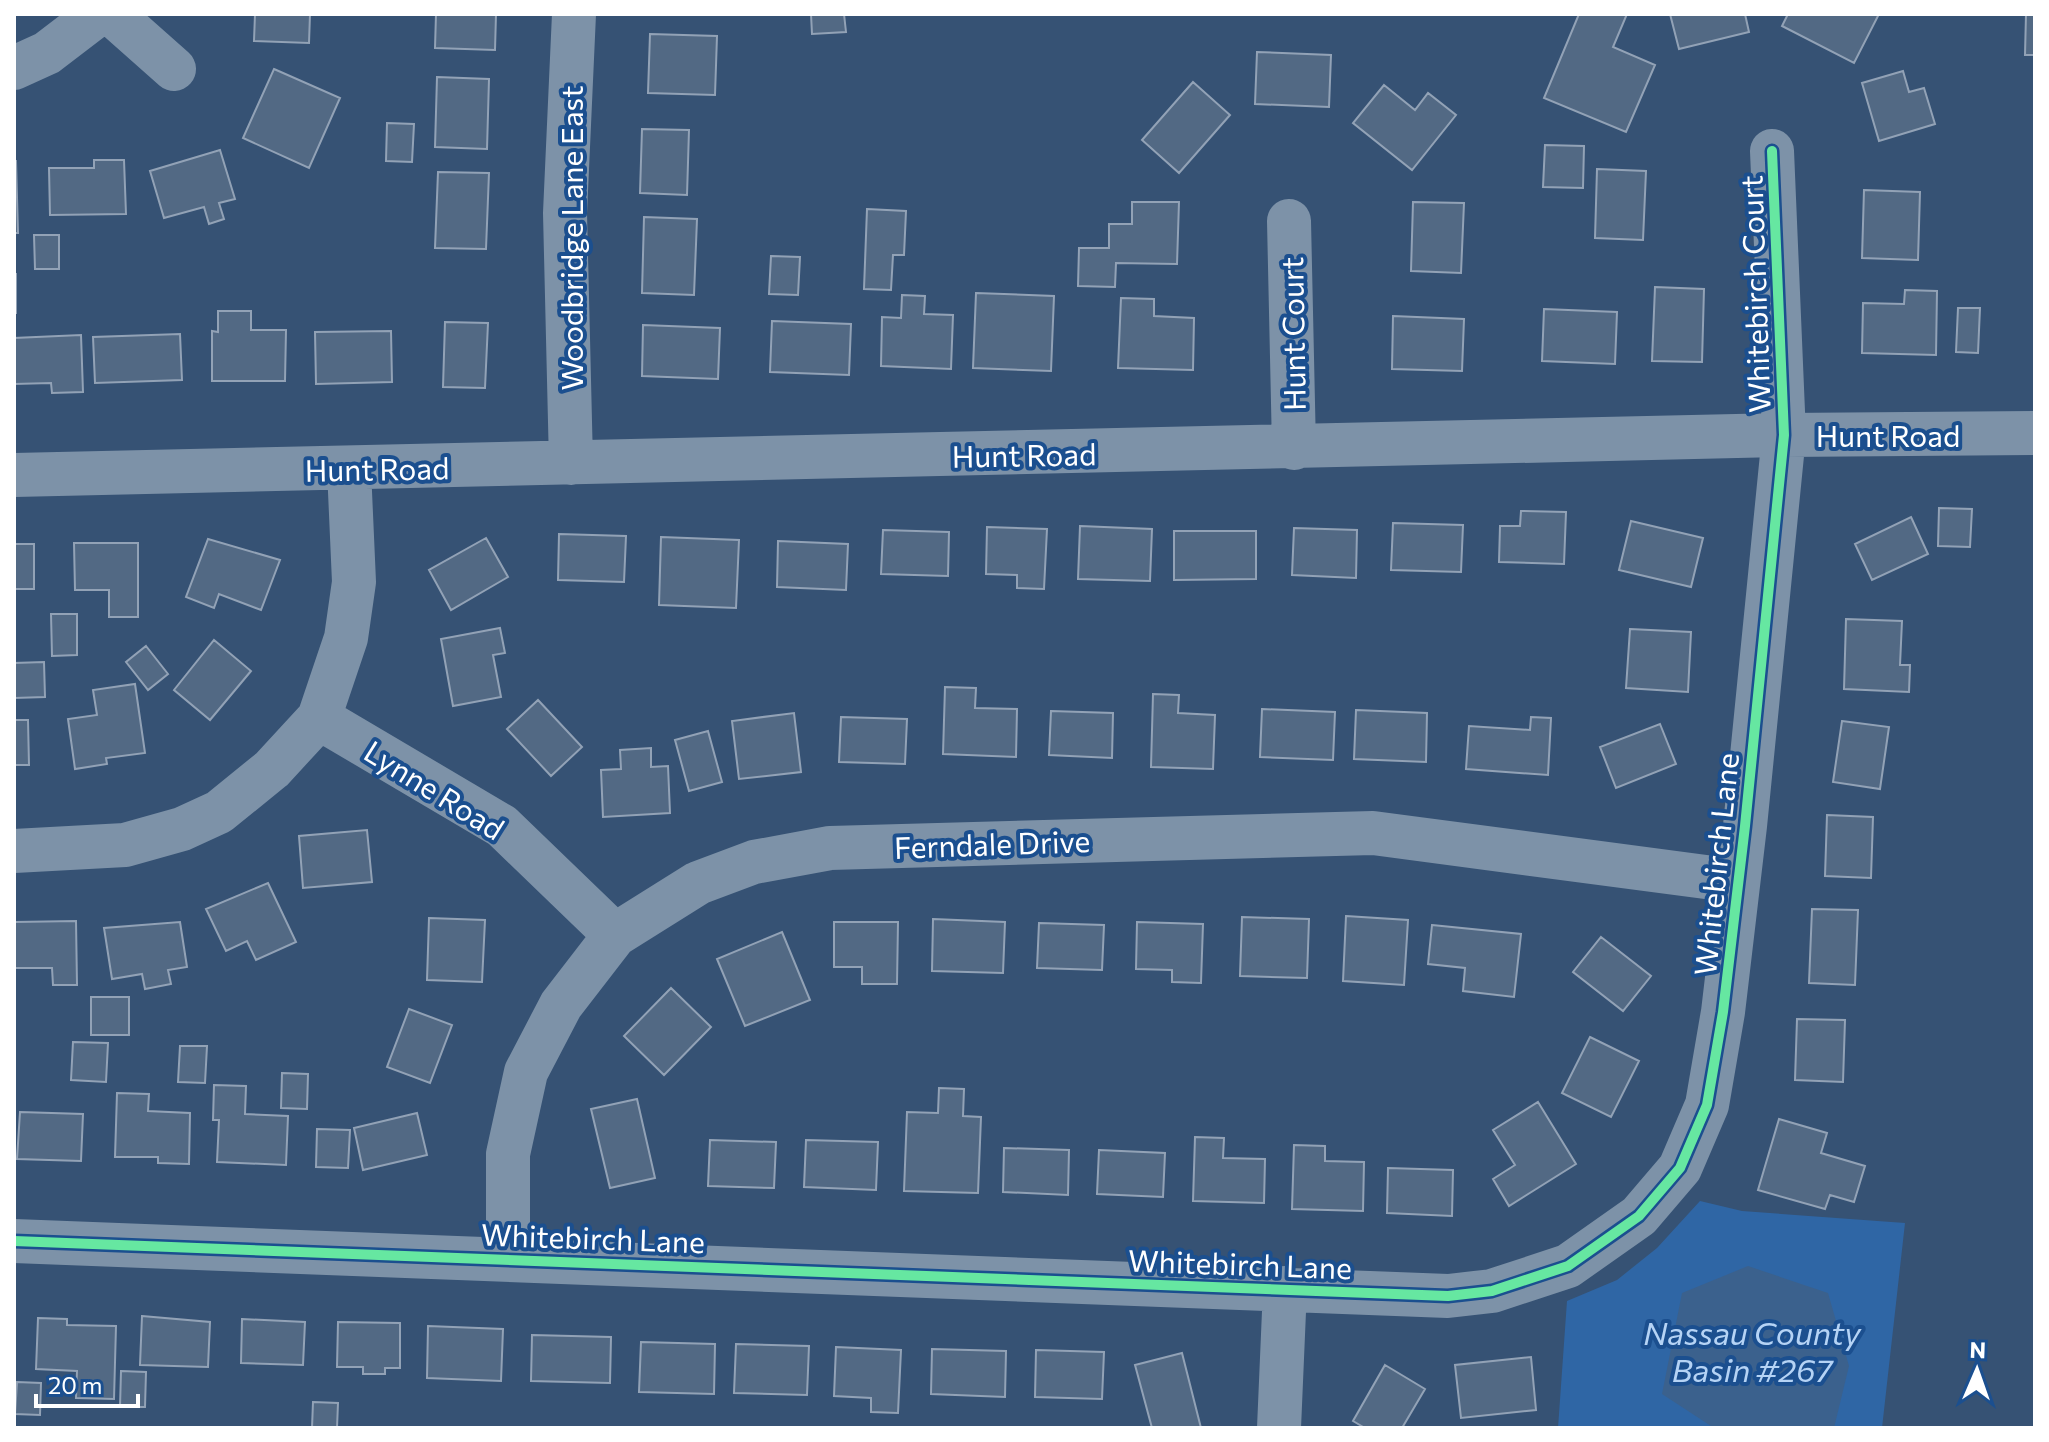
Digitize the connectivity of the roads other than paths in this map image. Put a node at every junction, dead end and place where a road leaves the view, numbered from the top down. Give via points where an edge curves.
1 (98, 14) edge
2 (112, 14) edge
3 (574, 14) edge
4 (14, 68) edge
5 (174, 69) dead end
6 (1772, 151) dead end
7 (1289, 221) dead end
8 (2035, 433) edge
9 (1784, 435) junction
10 (1294, 448) junction
11 (571, 463) junction
12 (349, 469) junction
13 (14, 475) edge
14 (319, 718) junction
15 (14, 851) edge
16 (1736, 881) junction
17 (615, 935) junction
18 (14, 1241) edge
19 (508, 1257) junction
20 (1285, 1288) junction
21 (1279, 1428) edge

1 - 4 street via 47,53
2 - 5 street
3 - 11 street, Woodbridge Lane East via 565,213
6 - 9 street, Whitebirch Court
7 - 10 street, Hunt Court
8 - 9 street, Hunt Road
9 - 10 street, Hunt Road
9 - 16 street, Whitebirch Lane
10 - 11 street, Hunt Road
11 - 12 street, Hunt Road
12 - 13 street, Hunt Road
12 - 14 street via 354,582 346,638
14 - 15 street via 272,769 219,812 182,829 125,845
14 - 17 street, Lynne Road via 502,826
16 - 17 street, Ferndale Drive via 1373,833 830,848 754,862 698,883
16 - 20 street, Whitebirch Lane via 1707,1105 1680,1168 1639,1216 1568,1266 1492,1291 1448,1296
17 - 19 street, Ferndale Drive via 561,1005 526,1072 508,1154
18 - 19 street, Whitebirch Lane
19 - 20 street, Whitebirch Lane
20 - 21 street

